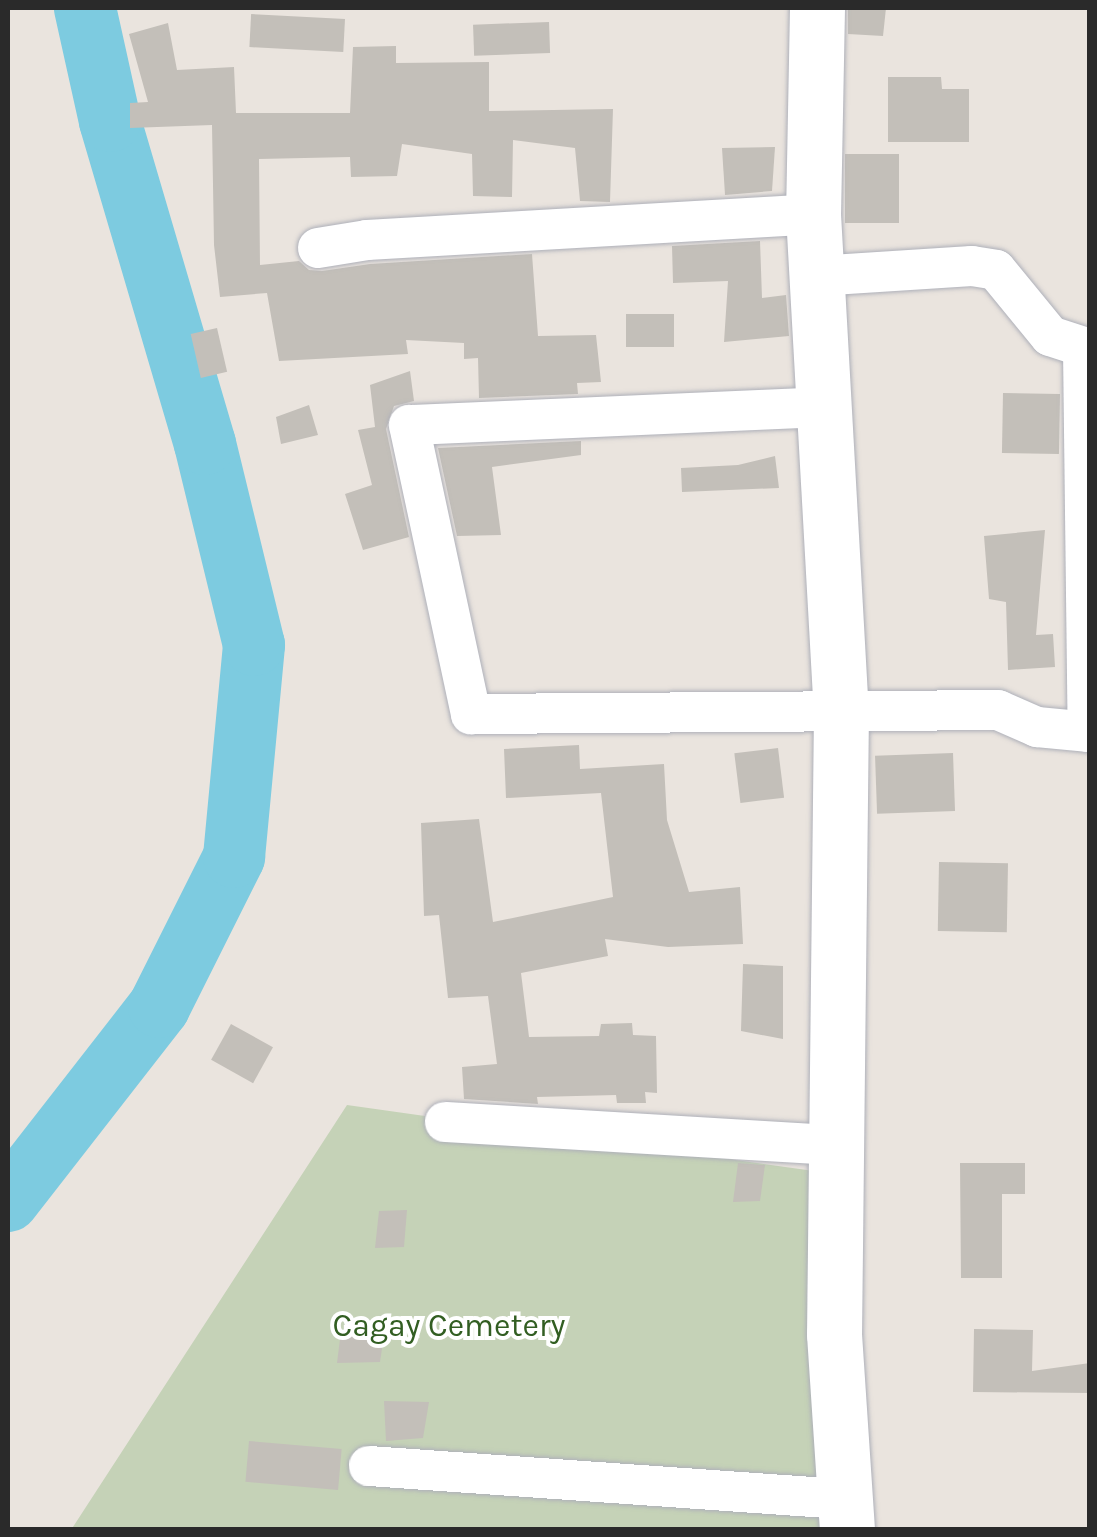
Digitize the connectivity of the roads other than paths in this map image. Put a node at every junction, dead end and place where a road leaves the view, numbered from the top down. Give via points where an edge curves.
1 (817, 8) edge
2 (813, 214) junction
3 (318, 248) dead end
4 (816, 276) junction
5 (1086, 349) edge
6 (826, 407) junction
7 (840, 710) junction
8 (1089, 732) edge
9 (446, 1122) dead end
10 (835, 1145) junction
11 (369, 1466) dead end
12 (845, 1514) edge

1 - 2 street
2 - 3 street
2 - 4 street
4 - 5 street via 996,270 1050,336
4 - 6 street
5 - 8 street
6 - 7 street
6 - 7 street via 409,425 470,714
7 - 8 street via 998,710 1038,728
7 - 10 street
9 - 10 street
10 - 12 street via 834,1334
11 - 12 street

